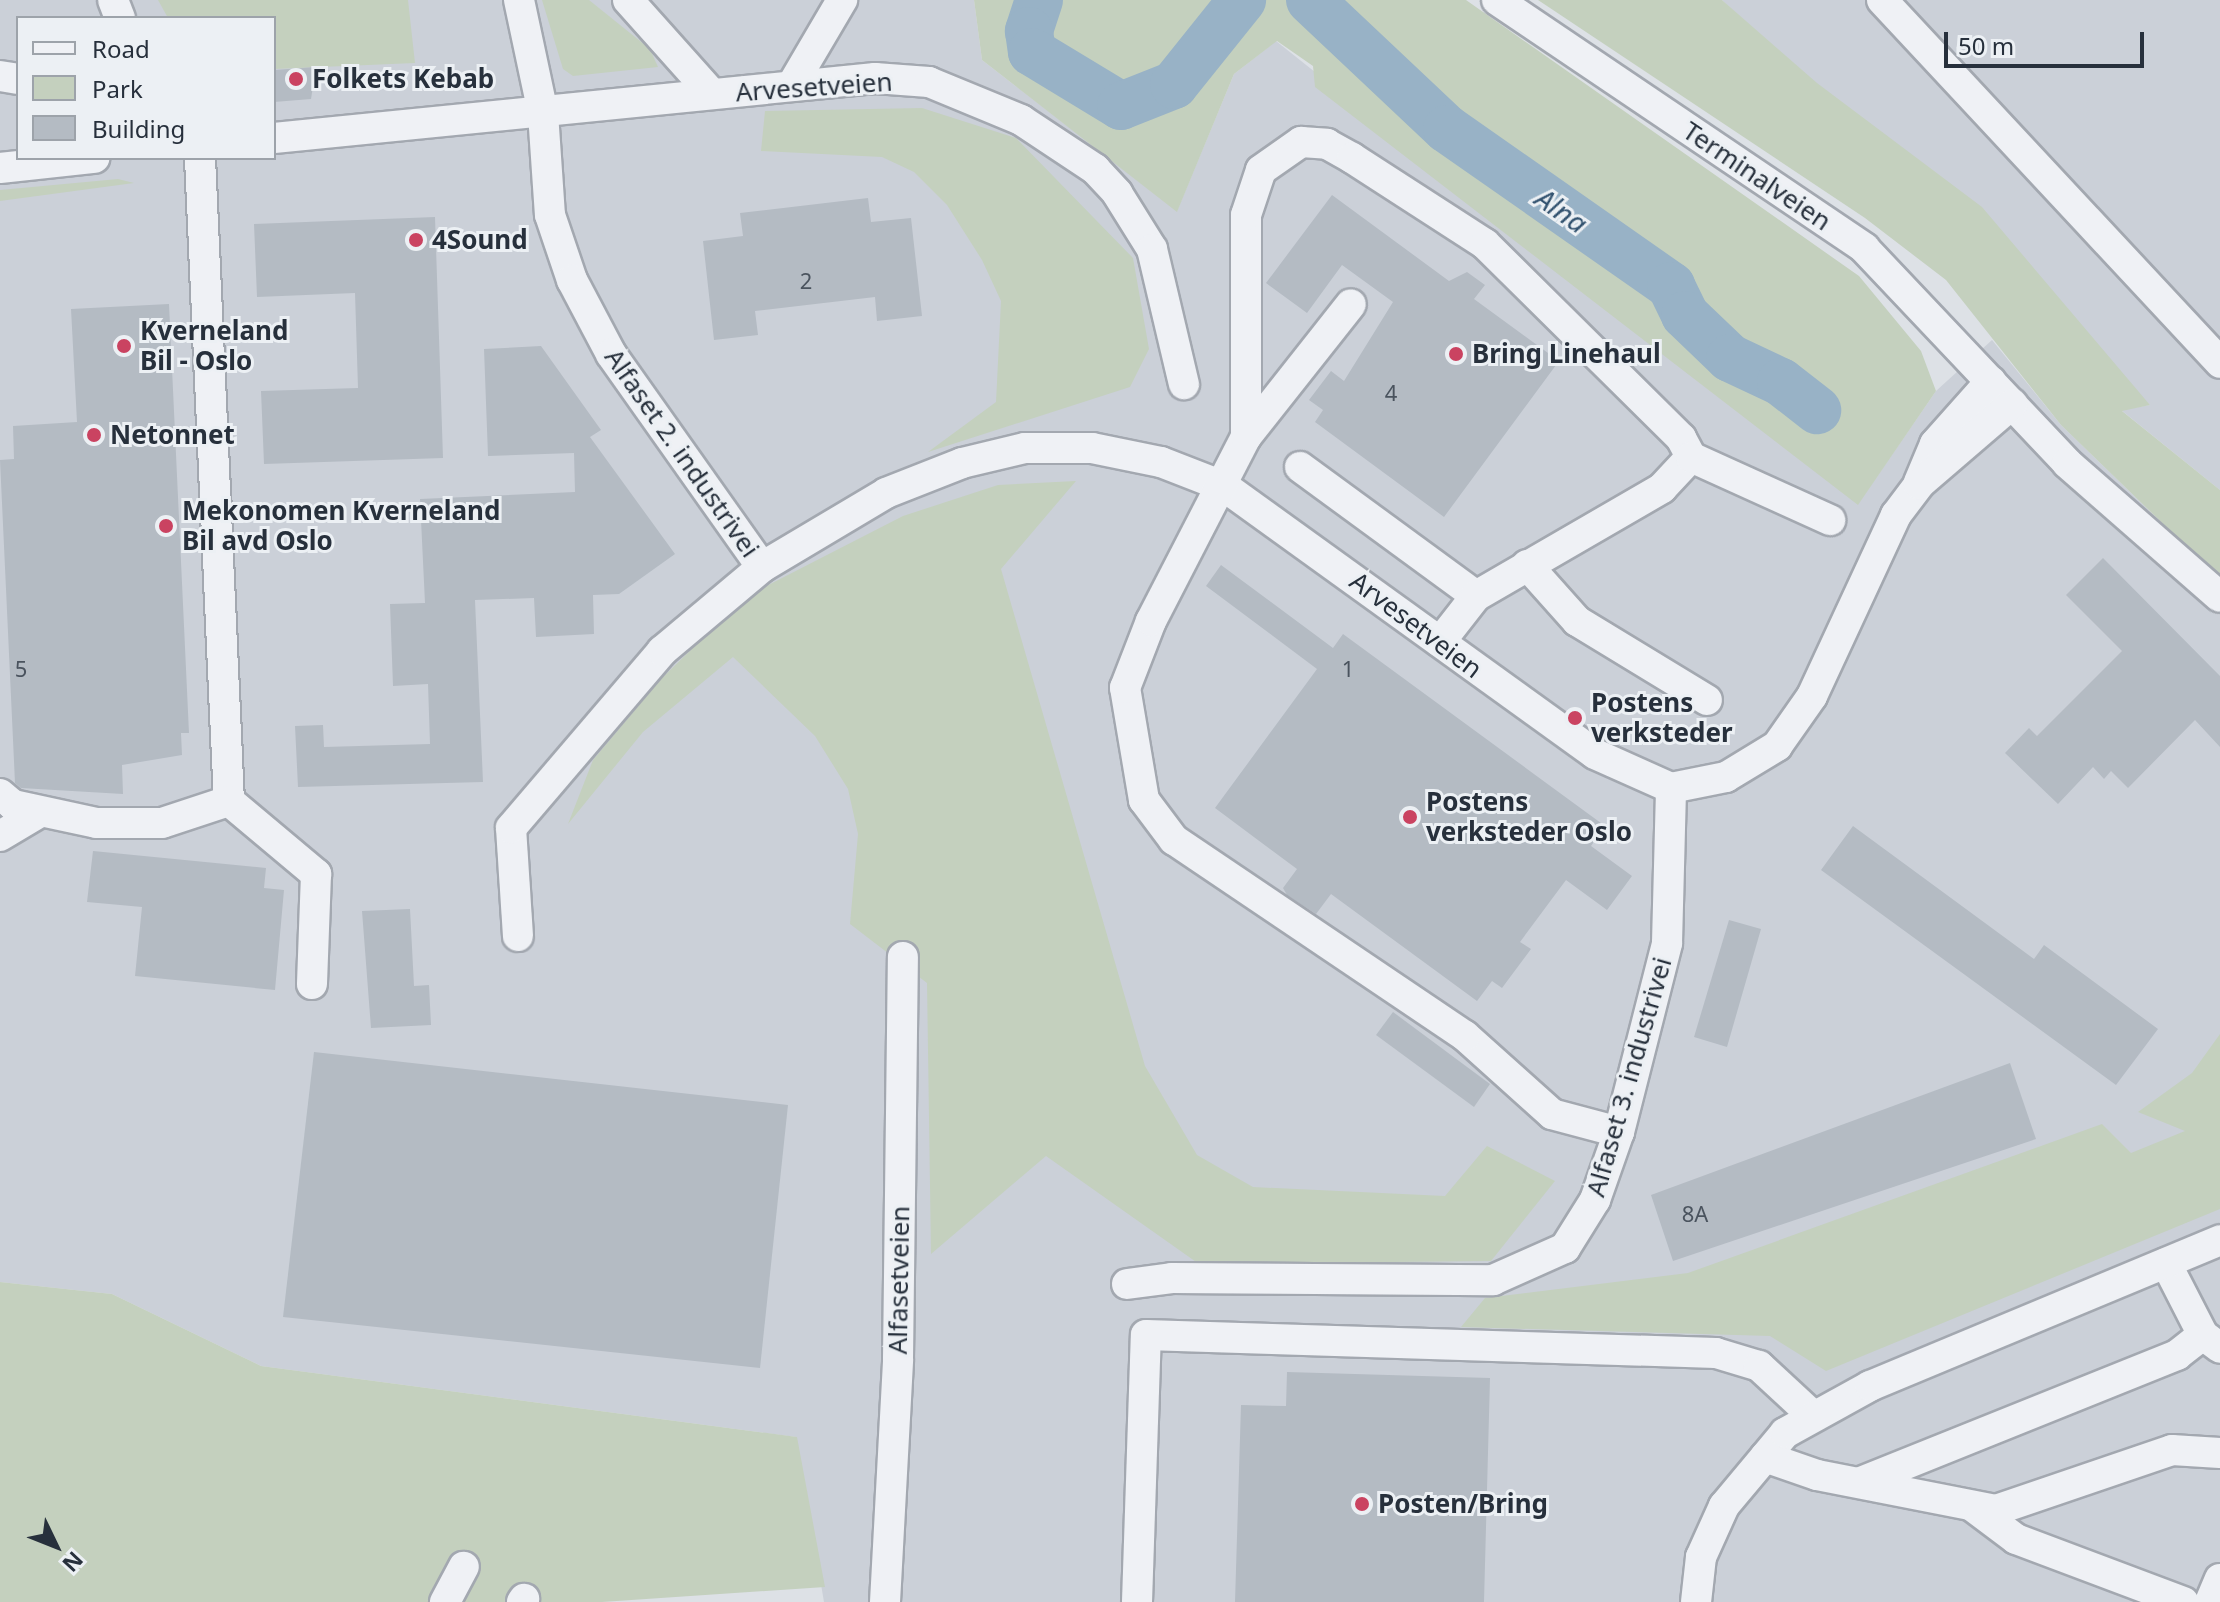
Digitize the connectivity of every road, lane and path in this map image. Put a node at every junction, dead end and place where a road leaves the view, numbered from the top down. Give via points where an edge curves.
1 (519, 0) edge
2 (628, 0) edge
3 (842, 0) edge
4 (1497, 0) edge
5 (1882, 0) edge
6 (792, 85) junction
7 (712, 94) junction
8 (543, 113) junction
9 (276, 138) edge
10 (200, 160) edge
11 (41, 161) edge
12 (0, 168) edge
13 (1351, 304) dead end
14 (2220, 363) edge
15 (1991, 381) junction
16 (1184, 384) dead end
17 (2012, 404) junction
18 (1246, 437) junction
19 (1691, 457) junction
20 (1161, 462) joint
21 (1300, 467) dead end
22 (1919, 484) junction
23 (1225, 487) junction
24 (1830, 520) dead end
25 (1527, 565) junction
26 (762, 567) junction
27 (1476, 596) junction
28 (2220, 597) edge
29 (1440, 642) junction
30 (1707, 700) dead end
31 (1671, 788) junction
32 (0, 794) edge
33 (229, 801) junction
34 (40, 812) junction
35 (0, 836) edge
36 (518, 936) dead end
37 (903, 957) dead end
38 (312, 984) dead end
39 (1619, 1132) junction
40 (2220, 1240) edge
41 (2166, 1263) junction
42 (1127, 1284) dead end
43 (2211, 1342) edge
44 (1812, 1415) junction
45 (2220, 1453) edge
46 (1765, 1457) junction
47 (1859, 1482) junction
48 (1970, 1505) junction
49 (464, 1567) dead end
50 (2220, 1579) edge
51 (445, 1602) edge
52 (885, 1602) edge
53 (1137, 1602) edge
54 (1696, 1602) edge
55 (2184, 1602) edge
56 (2210, 1602) edge

1 - 8 street, Alfaset 2. industrivei
2 - 7 street
3 - 6 street
4 - 15 street, Terminalveien via 1864,248
5 - 14 street
6 - 7 street, Arvesetveien
6 - 16 street, Arvesetveien via 929,82 973,94 1095,169 1152,249
7 - 8 street, Arvesetveien
8 - 9 street, Arvesetveien
8 - 26 street, Alfaset 2. industrivei via 550,215 572,280 611,354
10 - 33 street
11 - 12 street
13 - 18 street
15 - 17 street, Terminalveien
15 - 22 street via 1935,444
17 - 22 street
17 - 28 street via 2137,530
18 - 19 street via 1246,215 1261,170 1289,146 1313,141 1485,244 1681,438
18 - 23 street
19 - 24 street
19 - 25 street via 1662,488
20 - 23 street, Arvesetveien
20 - 26 street, Alfaset 2. industrivei via 1061,447 962,463 886,493
21 - 27 street
22 - 31 street via 1875,554 1793,727 1750,766
23 - 29 street, Arvesetveien
23 - 39 street via 1151,621 1125,688 1128,737 1157,822 1465,1036 1552,1114
25 - 27 street
25 - 30 street via 1577,621
26 - 36 street via 662,651 511,828
27 - 29 street
29 - 31 street, Arvesetveien via 1595,754
31 - 39 street, Alfaset 3. industrivei via 1667,943
32 - 34 street
33 - 34 street via 162,823 96,823
33 - 38 street via 316,874
34 - 35 street
37 - 52 street, Alfasetveien via 898,1359
39 - 42 street, Alfaset 3. industrivei via 1581,1228 1565,1248 1524,1272 1442,1283 1172,1278
40 - 41 street
41 - 43 street
41 - 44 street
43 - 47 street
44 - 46 street
44 - 53 street via 1759,1366 1716,1353 1146,1335
45 - 48 street via 2172,1450 2022,1507
46 - 47 street
46 - 54 street via 1710,1533
47 - 48 street
48 - 55 street via 2016,1539
49 - 51 street
50 - 56 street

